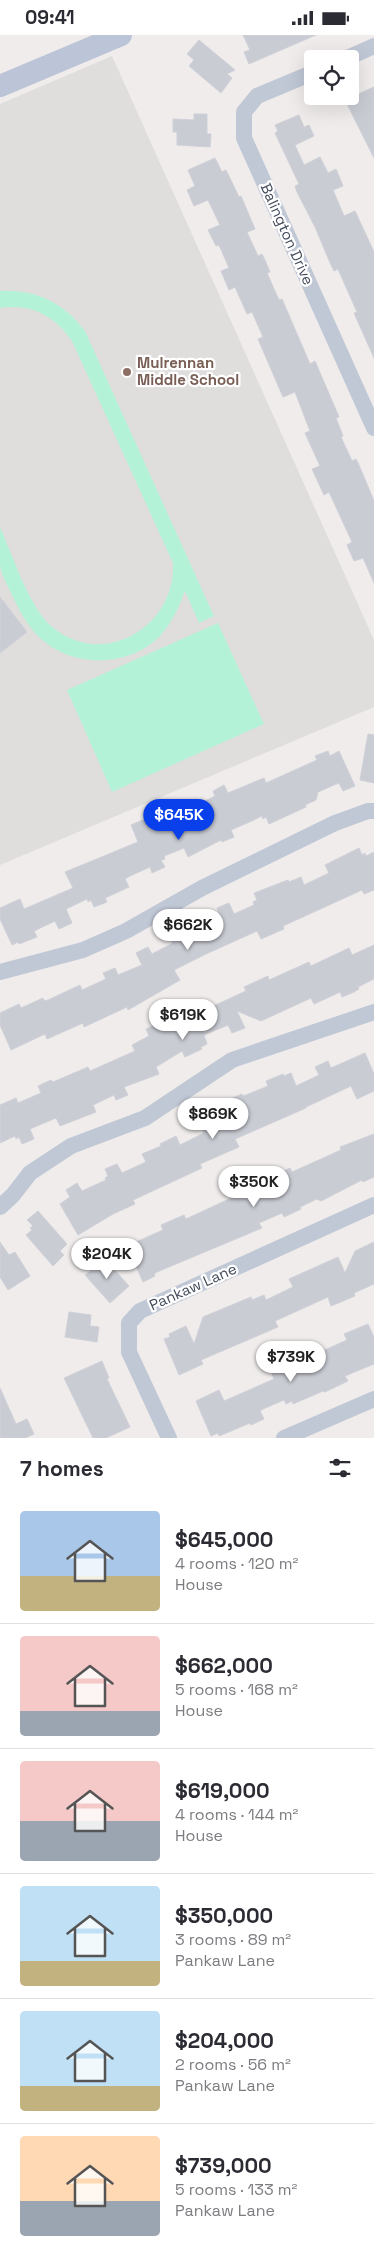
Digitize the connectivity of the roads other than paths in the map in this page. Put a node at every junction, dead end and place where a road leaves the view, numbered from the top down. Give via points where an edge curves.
1 (121, 35) edge
2 (374, 46) edge
3 (359, 53) edge
4 (304, 76) edge
5 (0, 85) edge
6 (374, 428) edge
7 (374, 811) edge
8 (0, 972) edge
9 (374, 1012) edge
10 (374, 1205) edge
11 (0, 1207) edge
12 (374, 1399) edge
13 (169, 1438) edge
14 (284, 1438) edge

1 - 5 street
2 - 3 street
4 - 6 street, Balington Drive via 257,96 244,112 244,138
7 - 8 street via 335,823 83,950
9 - 11 street via 232,1060 145,1118 71,1146 30,1173
10 - 13 street, Pankaw Lane via 140,1311 129,1323 129,1352
12 - 14 street

